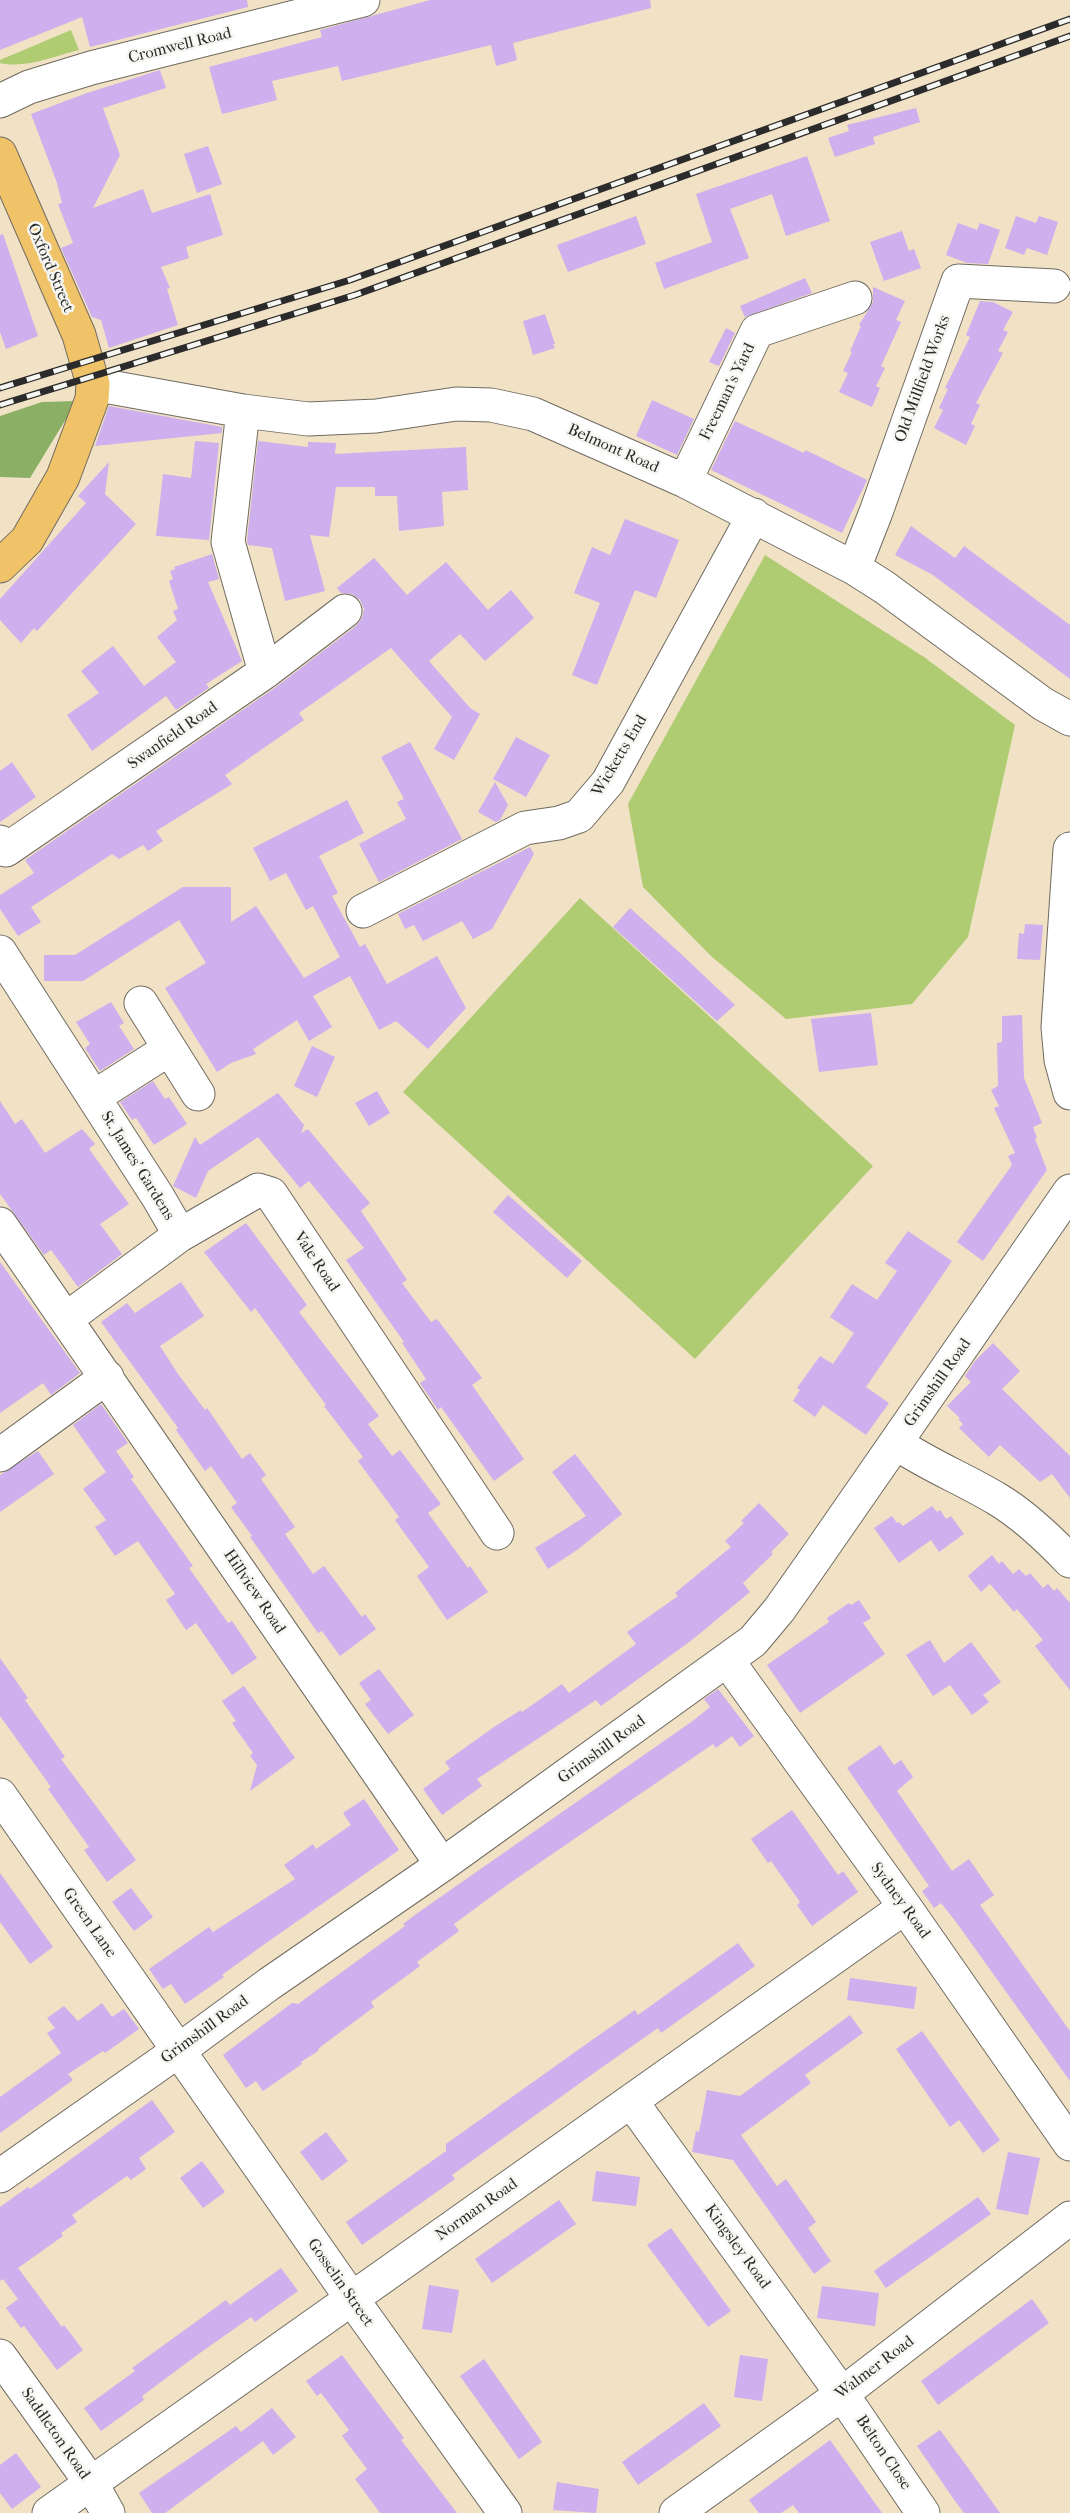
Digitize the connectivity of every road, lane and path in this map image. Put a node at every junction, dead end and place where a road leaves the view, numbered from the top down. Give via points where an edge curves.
1 (363, 0) edge
2 (0, 100) edge
3 (0, 154) edge
4 (1054, 286) dead end
5 (855, 298) dead end
6 (93, 384) junction
7 (243, 411) junction
8 (685, 481) junction
9 (754, 515) junction
10 (0, 567) edge
11 (854, 568) junction
12 (345, 611) dead end
13 (265, 672) junction
14 (1070, 719) edge
15 (2, 849) edge
16 (1070, 849) edge
17 (363, 911) dead end
18 (0, 952) edge
19 (141, 1003) dead end
20 (169, 1049) junction
21 (198, 1094) dead end
22 (1070, 1094) edge
23 (94, 1097) junction
24 (1070, 1191) edge
25 (0, 1224) edge
26 (180, 1235) junction
27 (66, 1319) junction
28 (107, 1377) junction
29 (896, 1443) junction
30 (0, 1455) edge
31 (497, 1533) dead end
32 (1070, 1561) edge
33 (727, 1660) junction
34 (0, 1795) edge
35 (442, 1864) junction
36 (905, 1907) junction
37 (178, 2051) junction
38 (631, 2101) junction
39 (1070, 2144) edge
40 (0, 2176) edge
41 (1070, 2218) edge
42 (352, 2299) junction
43 (0, 2356) edge
44 (842, 2394) junction
45 (90, 2483) junction
46 (49, 2513) edge
47 (108, 2513) edge
48 (505, 2513) edge
49 (676, 2513) edge
50 (923, 2513) edge

1 - 2 street, Cromwell Road via 90,68
3 - 6 main road, Oxford Street via 79,335
4 - 11 street, Old Millfield Works via 958,281
5 - 8 street, Freeman's Yard via 757,331
6 - 7 street, Belmont Road
6 - 10 main road via 92,399 63,477 27,540
7 - 8 street, Belmont Road via 308,419 376,416 456,404 491,405 533,414
7 - 13 street via 228,542
8 - 9 street, Belmont Road
9 - 11 street, Belmont Road
9 - 17 street, Wicketts End via 608,782 587,810 570,821 525,828
11 - 14 street, Belmont Road via 1042,704
12 - 13 street, Swanfield Road
13 - 15 street, Swanfield Road
16 - 22 street via 1058,1027
18 - 23 street, St. James' Gardens
19 - 20 street
20 - 21 street
20 - 23 street, St. James' Gardens
23 - 26 street, St. James' Gardens
24 - 29 street, Grimshill Road
25 - 27 street, Hillview Road
26 - 27 street, Vale Road
26 - 31 street, Vale Road via 258,1190 272,1194
27 - 28 street, Hillview Road
28 - 30 street
28 - 35 street, Hillview Road
29 - 32 street via 1023,1517
29 - 33 street, Grimshill Road via 779,1610 753,1641
33 - 35 street, Grimshill Road
33 - 36 street, Sydney Road
34 - 37 street, Green Lane
35 - 37 street, Grimshill Road
36 - 38 street, Norman Road
36 - 39 street, Sydney Road
37 - 40 street, Grimshill Road
37 - 42 street, Gosselin Street
38 - 42 street, Norman Road
38 - 44 street, Kingsley Road
41 - 44 street, Walmer Road
42 - 45 street, Norman Road
42 - 48 street, Gosselin Street
43 - 45 street, Saddleton Road
44 - 49 street, Walmer Road
44 - 50 street, Belton Close
45 - 46 street, Norman Road
45 - 47 street, Saddleton Road

